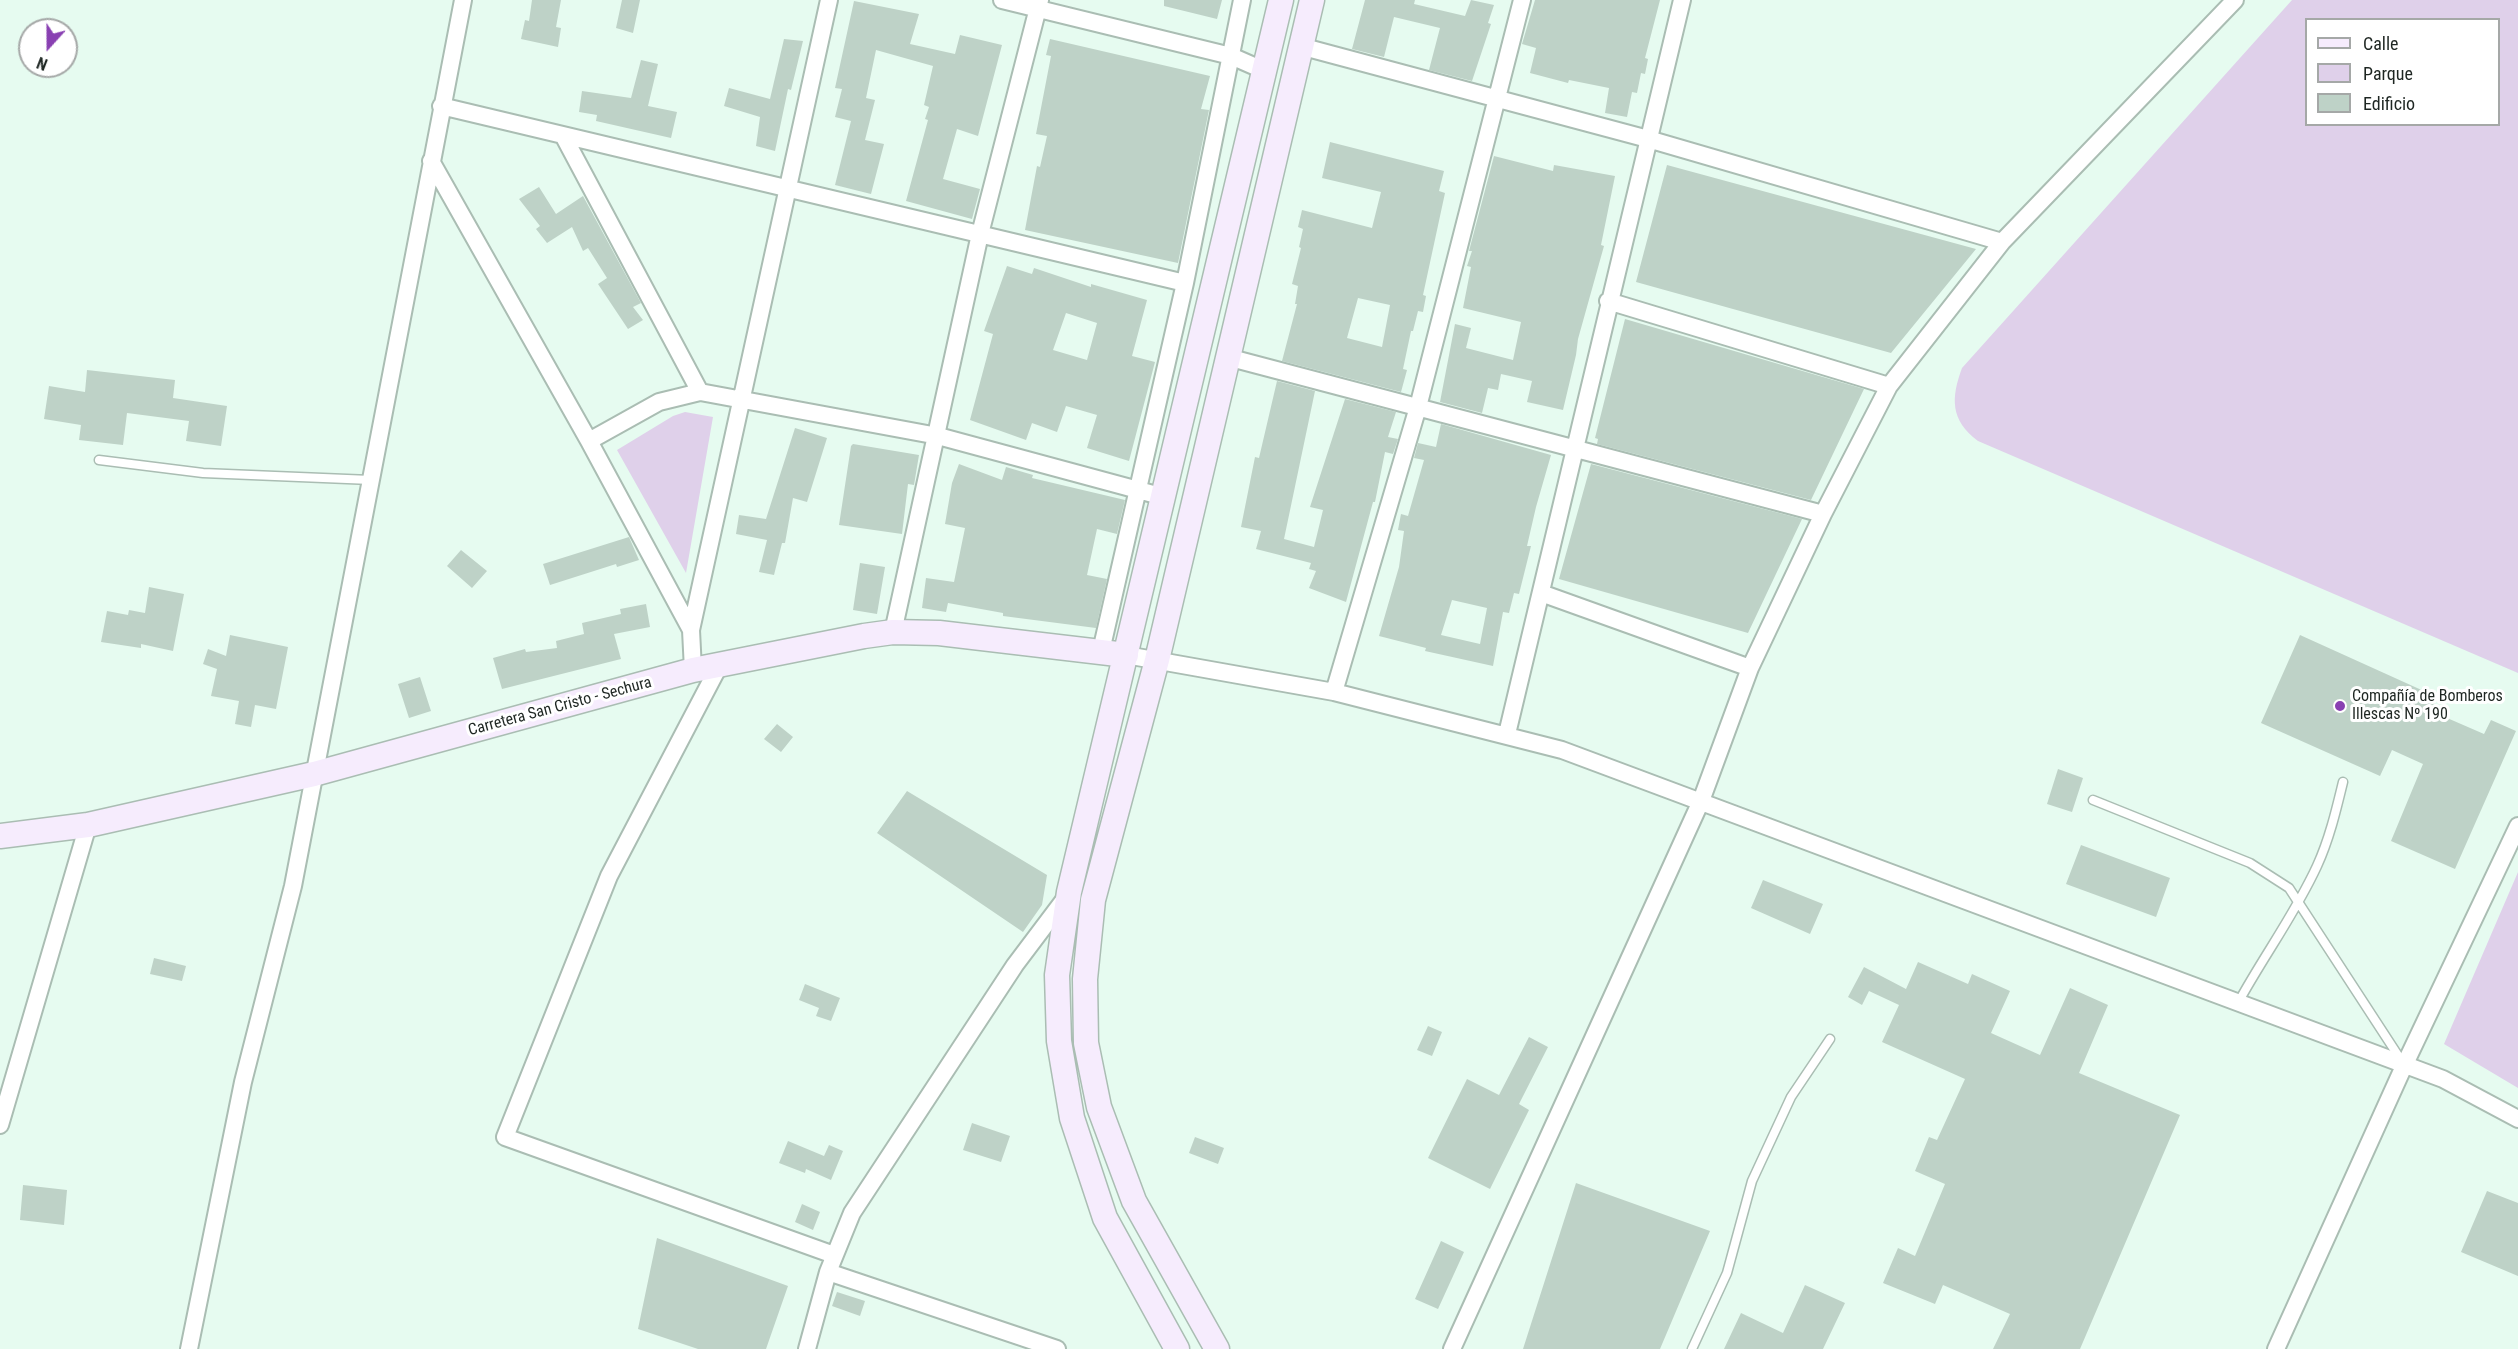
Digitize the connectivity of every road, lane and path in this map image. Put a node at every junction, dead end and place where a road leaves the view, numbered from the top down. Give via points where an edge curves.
1 (464, 0) edge
2 (829, 0) edge
3 (1002, 0) edge
4 (1242, 0) edge
5 (1281, 0) edge
6 (1312, 0) edge
7 (1522, 0) edge
8 (1682, 0) edge
9 (2235, 0) edge
10 (1039, 4) edge
11 (1300, 46) junction
12 (1231, 56) junction
13 (1263, 70) junction
14 (1497, 99) junction
15 (441, 106) junction
16 (564, 138) junction
17 (1648, 140) junction
18 (431, 161) junction
19 (787, 190) junction
20 (980, 234) junction
21 (2002, 242) junction
22 (1185, 283) junction
23 (1608, 301) junction
24 (1227, 357) junction
25 (1889, 386) junction
26 (700, 392) junction
27 (740, 398) junction
28 (1418, 407) junction
29 (938, 436) junction
30 (589, 441) junction
31 (1575, 448) junction
32 (99, 460) dead end
33 (371, 480) junction
34 (1137, 490) junction
35 (1164, 497) junction
36 (1823, 514) junction
37 (1541, 593) junction
38 (691, 630) junction
39 (893, 632) junction
40 (1101, 651) junction
41 (1126, 655) junction
42 (1157, 660) junction
43 (719, 666) junction
44 (1750, 668) junction
45 (693, 670) junction
46 (1334, 693) junction
47 (1507, 734) junction
48 (314, 774) junction
49 (2343, 782) dead end
50 (1701, 801) junction
51 (2093, 801) dead end
52 (88, 825) junction
53 (2518, 826) edge
54 (0, 836) edge
55 (1069, 892) junction
56 (2299, 902) junction
57 (2238, 1003) junction
58 (1830, 1039) dead end
59 (2404, 1066) junction
60 (2518, 1119) edge
61 (0, 1125) edge
62 (834, 1255) junction
63 (828, 1272) junction
64 (1047, 1347) edge
65 (189, 1349) edge
66 (807, 1349) edge
67 (1178, 1349) edge
68 (1217, 1349) edge
69 (1452, 1349) edge
70 (1692, 1349) edge
71 (2276, 1349) edge

1 - 15 street
2 - 19 street
3 - 10 street
4 - 12 street
5 - 13 main road
6 - 11 main road
7 - 14 street
8 - 17 street
9 - 21 street
10 - 12 street
10 - 20 street
11 - 14 street
11 - 24 main road
12 - 13 street
12 - 22 street
13 - 35 main road
14 - 17 street
14 - 28 street
15 - 16 street
15 - 18 street
16 - 19 street
16 - 26 street
17 - 21 street
17 - 23 street
18 - 30 street
18 - 33 street
19 - 20 street
19 - 27 street
20 - 22 street
20 - 29 street
21 - 25 street
22 - 34 street
23 - 25 street
23 - 31 street
24 - 28 street
24 - 42 main road
25 - 36 street
26 - 27 street
26 - 30 street via 659,402
27 - 29 street
27 - 38 street
28 - 31 street
28 - 46 street
29 - 34 street
29 - 39 street
30 - 38 street
31 - 36 street
31 - 37 street
32 - 33 lane via 202,473
33 - 48 street
34 - 35 street
34 - 40 street
35 - 41 main road
36 - 44 street
37 - 44 street
37 - 47 street
38 - 45 street
39 - 40 main road, Carretera San Cristo - Sechura via 950,634
39 - 43 main road, Carretera San Cristo - Sechura
40 - 41 main road, Carretera San Cristo - Sechura
41 - 42 street
41 - 55 main road
42 - 46 street
42 - 68 main road via 1094,900 1085,979 1086,1043 1099,1107 1134,1201
43 - 45 main road, Carretera San Cristo - Sechura
43 - 62 street via 609,876 505,1137
44 - 50 street
45 - 48 main road, Carretera San Cristo - Sechura
46 - 47 street
47 - 50 street
48 - 52 main road, Carretera San Cristo - Sechura
48 - 65 street via 293,886 243,1082
49 - 56 lane via 2330,834
50 - 57 street
50 - 69 street
51 - 56 lane via 2250,863 2289,888
52 - 54 main road, Carretera San Cristo - Sechura
52 - 61 street
53 - 59 street
55 - 62 street via 1015,965 852,1213
55 - 67 main road via 1057,975 1059,1041 1072,1118 1106,1218
56 - 57 lane
56 - 59 lane
57 - 59 street
58 - 70 lane via 1791,1097 1752,1181 1726,1273
59 - 60 street via 2443,1079
59 - 71 street
62 - 63 street
63 - 64 street
63 - 66 street

